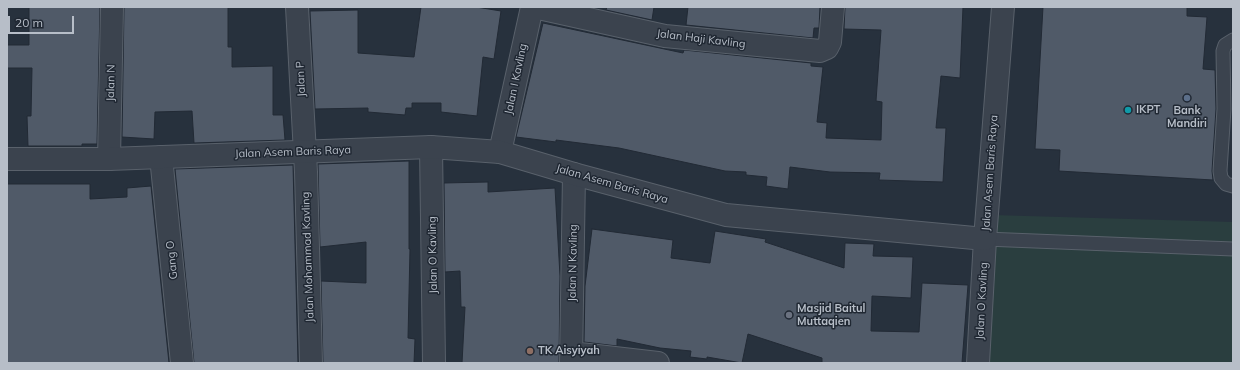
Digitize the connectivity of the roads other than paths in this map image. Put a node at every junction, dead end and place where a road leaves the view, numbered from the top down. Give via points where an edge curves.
1 (112, 7) edge
2 (297, 7) edge
3 (533, 7) edge
4 (833, 7) edge
5 (1003, 7) edge
6 (1233, 40) edge
7 (431, 147) junction
8 (304, 151) junction
9 (500, 152) junction
10 (161, 157) junction
11 (7, 159) edge
12 (109, 159) junction
13 (574, 174) junction
14 (1233, 186) edge
15 (985, 239) junction
16 (1233, 249) edge
17 (571, 358) edge
18 (182, 363) edge
19 (311, 363) edge
20 (434, 363) edge
21 (658, 363) edge
22 (978, 363) edge

1 - 12 street, Jalan N
2 - 8 street, Jalan P
3 - 4 street, Jalan Haji Kavling via 665,36 820,51 827,48 830,42
3 - 9 street, Jalan I Kavling
5 - 15 street, Jalan Asem Baris Raya
6 - 14 lane via 1225,45 1223,51 1224,109 1220,171 1226,184
7 - 8 street, Jalan Asem Baris Raya
7 - 9 street, Jalan Asem Baris Raya
7 - 20 street, Jalan O Kavling
8 - 10 street, Jalan Asem Baris Raya
8 - 19 street, Jalan Mohammad Kavling
9 - 13 street, Jalan Asem Baris Raya
10 - 12 street, Jalan Asem Baris Raya
10 - 18 street, Gang O
11 - 12 street, Jalan Asem Baris Raya
13 - 15 street, Jalan Asem Baris Raya via 726,215
13 - 17 street, Jalan N Kavling
15 - 16 lane
15 - 22 street, Jalan O Kavling
17 - 21 street, Jalan N Kavling

